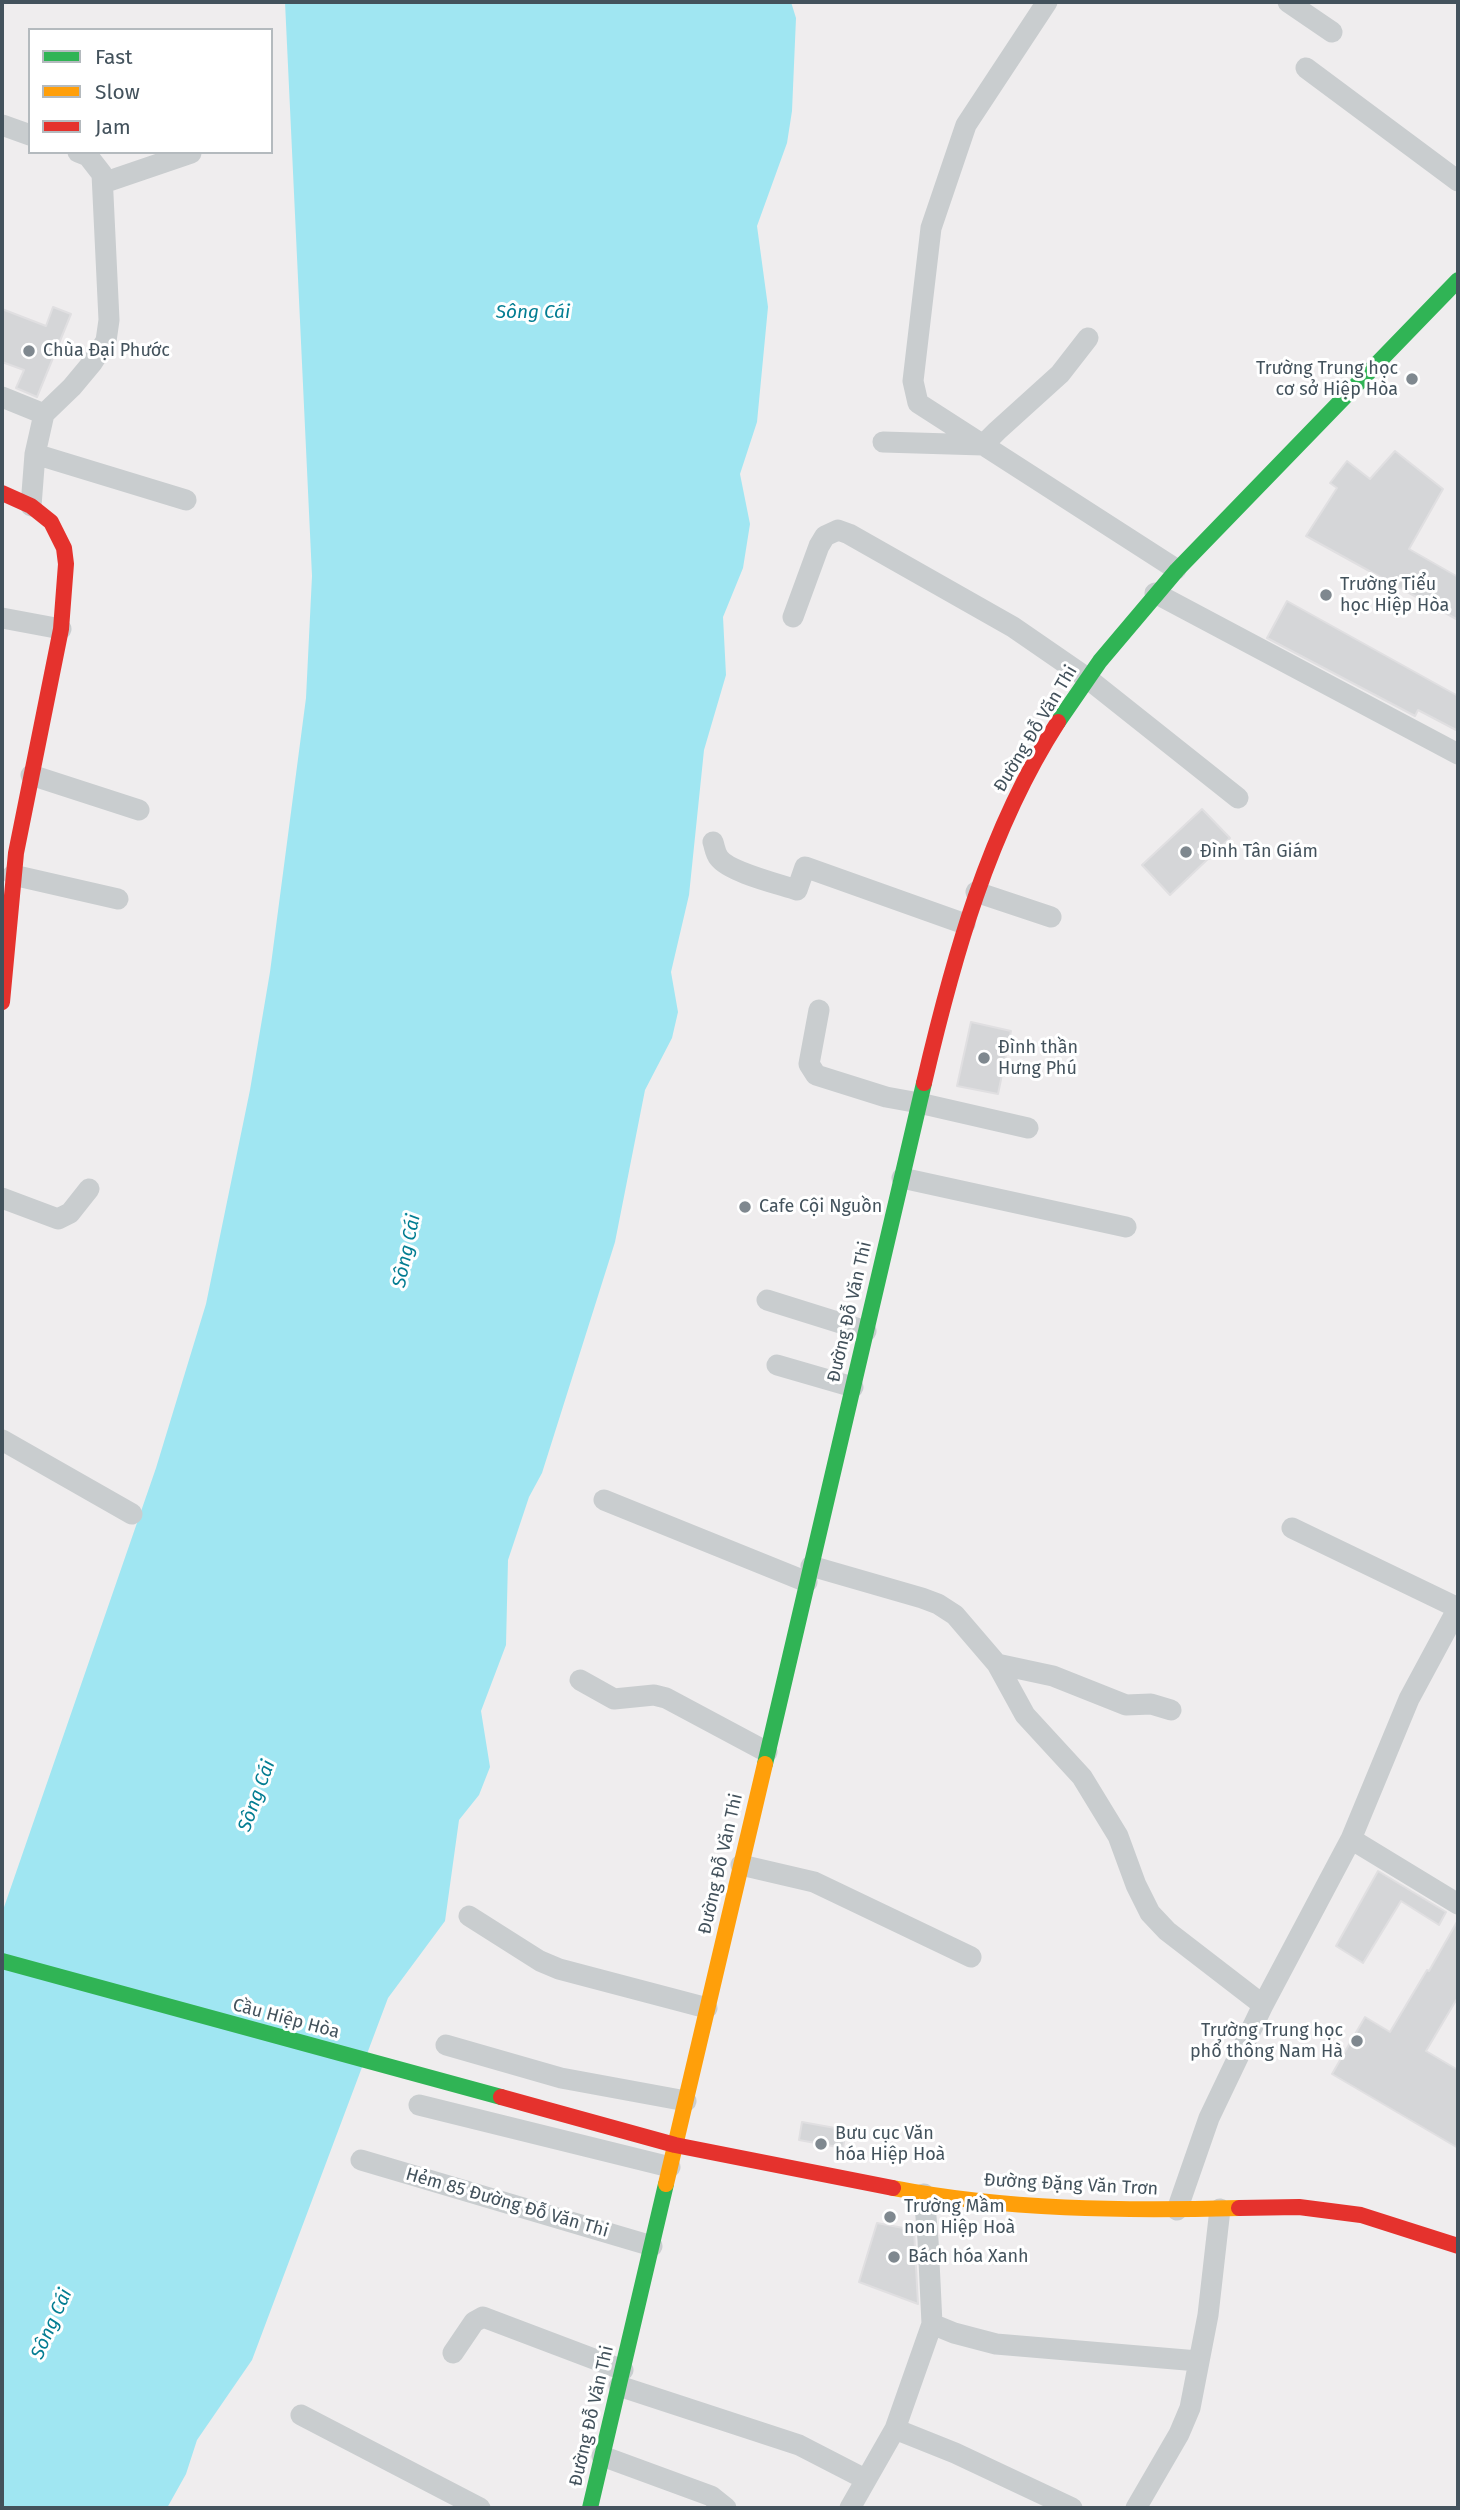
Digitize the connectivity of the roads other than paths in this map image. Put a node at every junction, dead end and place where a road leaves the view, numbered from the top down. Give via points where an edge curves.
1 (1047, 2) edge
2 (1288, 2) edge
3 (1332, 32) dead end
4 (1306, 68) dead end
5 (2, 125) edge
6 (28, 134) edge
7 (83, 154) edge
8 (188, 154) edge
9 (1458, 181) edge
10 (103, 183) junction
11 (1458, 280) edge
12 (1088, 338) dead end
13 (2, 397) edge
14 (44, 414) junction
15 (883, 442) dead end
16 (984, 445) junction
17 (35, 454) junction
18 (2, 493) edge
19 (186, 500) dead end
20 (31, 506) junction
21 (1177, 569) junction
22 (1155, 593) junction
23 (793, 617) dead end
24 (2, 618) edge
25 (61, 629) junction
26 (1087, 678) junction
27 (1458, 754) edge
28 (31, 775) junction
29 (1238, 798) dead end
30 (139, 810) dead end
31 (713, 842) dead end
32 (13, 876) junction
33 (976, 892) junction
34 (118, 899) dead end
35 (7, 900) edge
36 (1051, 917) dead end
37 (965, 924) junction
38 (2, 1002) edge
39 (818, 1010) dead end
40 (919, 1103) junction
41 (1028, 1128) dead end
42 (902, 1178) junction
43 (89, 1189) dead end
44 (2, 1198) edge
45 (1126, 1227) dead end
46 (767, 1300) dead end
47 (866, 1331) junction
48 (777, 1365) dead end
49 (853, 1387) junction
50 (2, 1440) edge
51 (604, 1500) dead end
52 (132, 1514) dead end
53 (1292, 1528) dead end
54 (809, 1574) junction
55 (997, 1664) junction
56 (580, 1680) dead end
57 (1171, 1710) dead end
58 (767, 1752) junction
59 (1350, 1839) junction
60 (741, 1864) junction
61 (1458, 1904) edge
62 (469, 1916) dead end
63 (971, 1957) dead end
64 (2, 1961) edge
65 (1263, 2005) junction
66 (707, 2008) junction
67 (446, 2045) dead end
68 (686, 2101) junction
69 (419, 2105) dead end
70 (559, 2114) joint
71 (676, 2145) junction
72 (361, 2160) dead end
73 (670, 2167) junction
74 (923, 2193) junction
75 (1220, 2209) junction
76 (1177, 2210) junction
77 (652, 2246) junction
78 (1458, 2246) edge
79 (932, 2324) junction
80 (453, 2353) dead end
81 (1198, 2361) junction
82 (621, 2378) junction
83 (301, 2415) dead end
84 (895, 2429) junction
85 (602, 2456) junction
86 (865, 2479) junction
87 (480, 2508) edge
88 (590, 2508) edge
89 (726, 2508) edge
90 (850, 2508) edge
91 (1072, 2508) edge
92 (1136, 2508) edge

1 - 16 street via 966,125 931,228 913,382 918,403
2 - 3 street
4 - 9 street
5 - 6 street
7 - 10 street via 98,166
8 - 10 street
10 - 14 street via 106,341 77,382
11 - 21 street, Đường Đỗ Văn Thi
12 - 16 street via 1060,374
13 - 14 street
14 - 17 street
15 - 16 street
16 - 21 street
17 - 19 street
17 - 20 street
18 - 20 street
20 - 25 street via 51,522 64,548
21 - 22 street, Đường Đỗ Văn Thi
22 - 26 street, Đường Đỗ Văn Thi
22 - 27 street
23 - 26 street via 819,546 825,536 838,530 1013,627
24 - 25 street
25 - 28 street
26 - 29 street
26 - 33 street, Đường Đỗ Văn Thi via 1032,767
28 - 30 street
28 - 32 street
31 - 37 street via 726,865 760,878 797,890 805,867
32 - 34 street
32 - 35 street
33 - 36 street
33 - 37 street, Đường Đỗ Văn Thi
35 - 38 street
37 - 40 street, Đường Đỗ Văn Thi
39 - 40 street via 810,1064 816,1075
40 - 41 street
40 - 42 street, Đường Đỗ Văn Thi
42 - 45 street
42 - 47 street, Đường Đỗ Văn Thi
43 - 44 street via 70,1213 58,1219
46 - 47 street
47 - 49 street, Đường Đỗ Văn Thi
48 - 49 street
49 - 54 street, Đường Đỗ Văn Thi
50 - 52 street
51 - 54 street
53 - 59 street via 1458,1608 1409,1699
54 - 55 street via 939,1604 955,1615
54 - 58 street, Đường Đỗ Văn Thi
55 - 57 street via 1053,1676 1126,1705 1151,1704
55 - 65 street via 1025,1715 1082,1777 1111,1824 1150,1913
56 - 58 street via 614,1699 666,1698
58 - 60 street, Đường Đỗ Văn Thi
59 - 61 street
59 - 65 street
60 - 63 street via 814,1882
60 - 66 street, Đường Đỗ Văn Thi
62 - 66 street via 559,1969
64 - 70 street, Cầu Hiệp Hòa
65 - 76 street via 1209,2118
66 - 68 street, Đường Đỗ Văn Thi
67 - 68 street via 561,2078
68 - 71 street, Đường Đỗ Văn Thi
69 - 73 street
70 - 71 street, Đường Đặng Văn Trơn
71 - 73 street, Đường Đỗ Văn Thi
71 - 74 street, Đường Đặng Văn Trơn
72 - 77 street, Hẻm 85 Đường Đỗ Văn Thi
73 - 77 street, Đường Đỗ Văn Thi
74 - 76 street, Đường Đặng Văn Trơn via 1010,2205
74 - 79 street
75 - 76 street, Đường Đặng Văn Trơn
75 - 78 street, Đường Đặng Văn Trơn via 1299,2207 1361,2215
75 - 81 street
77 - 82 street, Đường Đỗ Văn Thi
79 - 81 street via 996,2344
79 - 84 street
80 - 82 street via 474,2322 483,2317
81 - 92 street via 1190,2408
82 - 85 street, Đường Đỗ Văn Thi
82 - 86 street via 799,2445
83 - 87 street
84 - 86 street
84 - 91 street
85 - 88 street, Đường Đỗ Văn Thi
85 - 89 street via 711,2496
86 - 90 street

